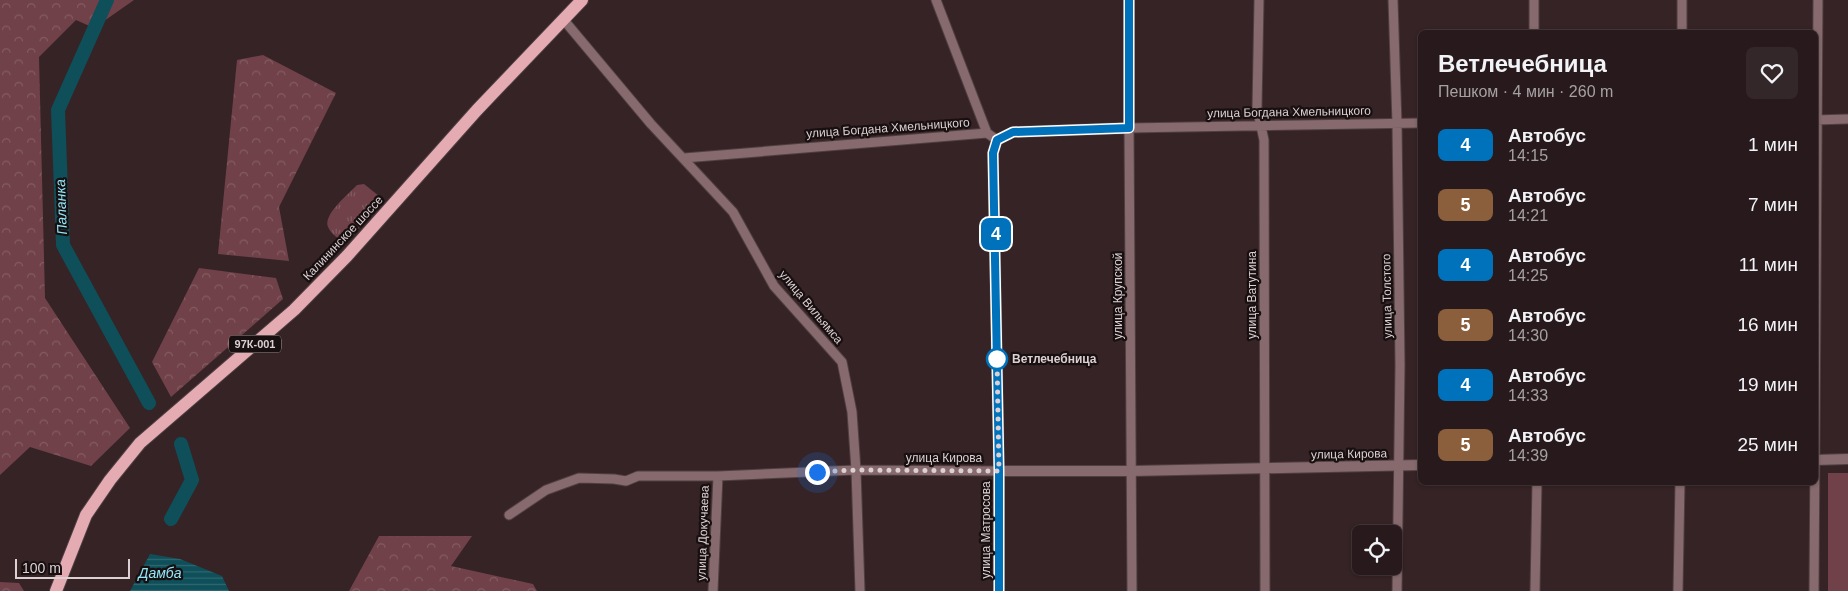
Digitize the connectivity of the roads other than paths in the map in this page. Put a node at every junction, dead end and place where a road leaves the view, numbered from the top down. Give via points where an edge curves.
1 (582, 0) edge
2 (936, 0) edge
3 (1129, 0) edge
4 (1259, 0) edge
5 (1393, 0) edge
6 (1534, 0) edge
7 (1682, 0) edge
8 (1818, 0) edge
9 (563, 19) junction
10 (1534, 30) edge
11 (1682, 30) edge
12 (1818, 30) edge
13 (1818, 120) edge
14 (1848, 120) edge
15 (1418, 123) edge
16 (1260, 124) junction
17 (1397, 124) junction
18 (1129, 128) junction
19 (987, 133) junction
20 (997, 140) junction
21 (684, 158) junction
22 (1848, 459) edge
23 (1818, 460) edge
24 (1398, 465) junction
25 (1418, 465) edge
26 (1265, 468) junction
27 (856, 470) junction
28 (999, 471) junction
29 (1132, 471) junction
30 (718, 476) junction
31 (1537, 485) edge
32 (1680, 485) edge
33 (1815, 485) edge
34 (509, 515) dead end
35 (56, 591) edge
36 (713, 591) edge
37 (860, 591) edge
38 (999, 591) edge
39 (1132, 591) edge
40 (1264, 591) edge
41 (1397, 591) edge
42 (1535, 591) edge
43 (1678, 591) edge
44 (1814, 591) edge

1 - 9 main road, Калининское шоссе / 97К-001
2 - 19 street
3 - 18 street, улица Крупской
4 - 16 street, улица Ватутина via 1257,108
5 - 17 street, улица Толстого
6 - 10 street
7 - 11 street
8 - 12 street
9 - 21 street, улица Вильямса via 651,124
9 - 35 main road, Калининское шоссе / 97К-001 via 294,310 140,443 86,515
13 - 14 street
15 - 17 street, улица Богдана Хмельницкого
16 - 17 street, улица Богдана Хмельницкого
16 - 18 street, улица Богдана Хмельницкого
16 - 26 street, улица Ватутина via 1264,140
17 - 24 street, улица Толстого
18 - 20 street, улица Богдана Хмельницкого via 1013,132
18 - 29 street, улица Крупской
19 - 20 street, улица Богдана Хмельницкого
19 - 21 street, улица Богдана Хмельницкого
20 - 28 street, улица Матросова via 993,153
21 - 27 street, улица Вильямса via 733,212 774,286 842,362 852,412
22 - 23 street
24 - 25 street, улица Кирова
24 - 26 street, улица Кирова
24 - 41 street, улица Толстого
26 - 29 street, улица Кирова
26 - 40 street, улица Ватутина
27 - 28 street, улица Кирова
27 - 30 street, улица Кирова
27 - 37 street, улица Вильямса
28 - 29 street, улица Кирова
28 - 38 street, улица Матросова
29 - 39 street, улица Крупской
30 - 34 street, улица Кирова via 638,476 626,481 579,478 546,490
30 - 36 street, улица Докучаева
31 - 42 street
32 - 43 street
33 - 44 street

